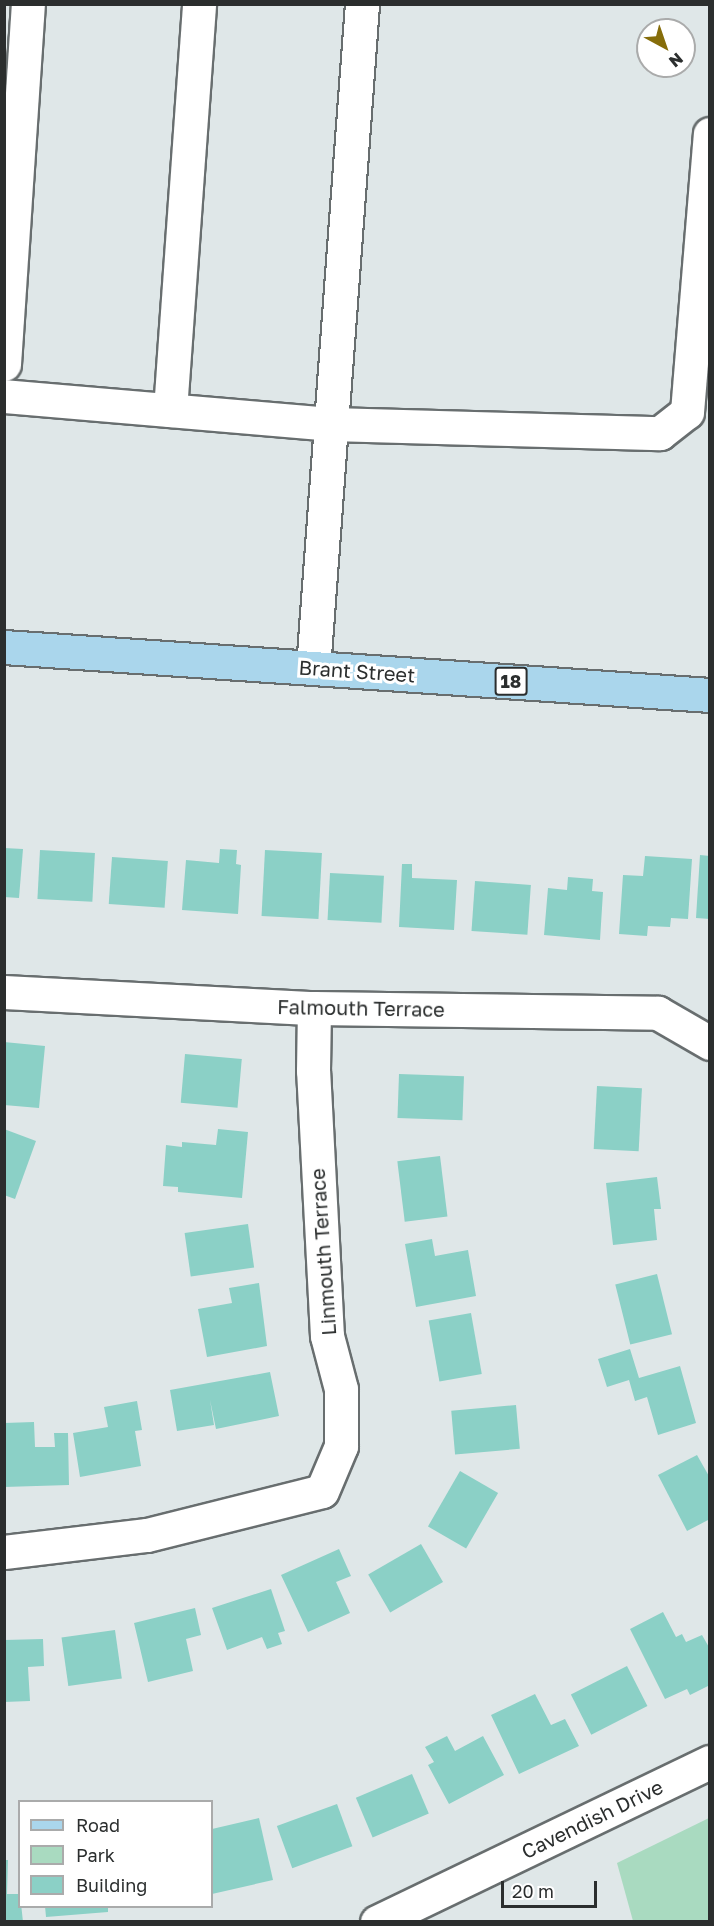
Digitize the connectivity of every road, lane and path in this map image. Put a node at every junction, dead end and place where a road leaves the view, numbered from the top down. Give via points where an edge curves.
1 (28, 4) edge
2 (199, 4) edge
3 (362, 4) edge
4 (710, 134) edge
5 (4, 364) edge
6 (4, 396) edge
7 (170, 410) junction
8 (331, 424) junction
9 (4, 647) edge
10 (313, 668) junction
11 (710, 694) edge
12 (4, 992) edge
13 (314, 1008) junction
14 (710, 1043) edge
15 (4, 1552) edge
16 (710, 1762) edge
17 (384, 1921) edge

1 - 5 street
2 - 7 street
3 - 8 street
4 - 8 street via 687,412 660,433
6 - 7 street
7 - 8 street
8 - 10 street
9 - 10 main road, Brant Street / 18
10 - 11 main road, Brant Street / 18
12 - 13 street, Falmouth Terrace
13 - 14 street, Falmouth Terrace via 657,1013
13 - 15 street, Linmouth Terrace via 313,1071 325,1314 341,1389 341,1446 322,1491 147,1535
16 - 17 street, Cavendish Drive

